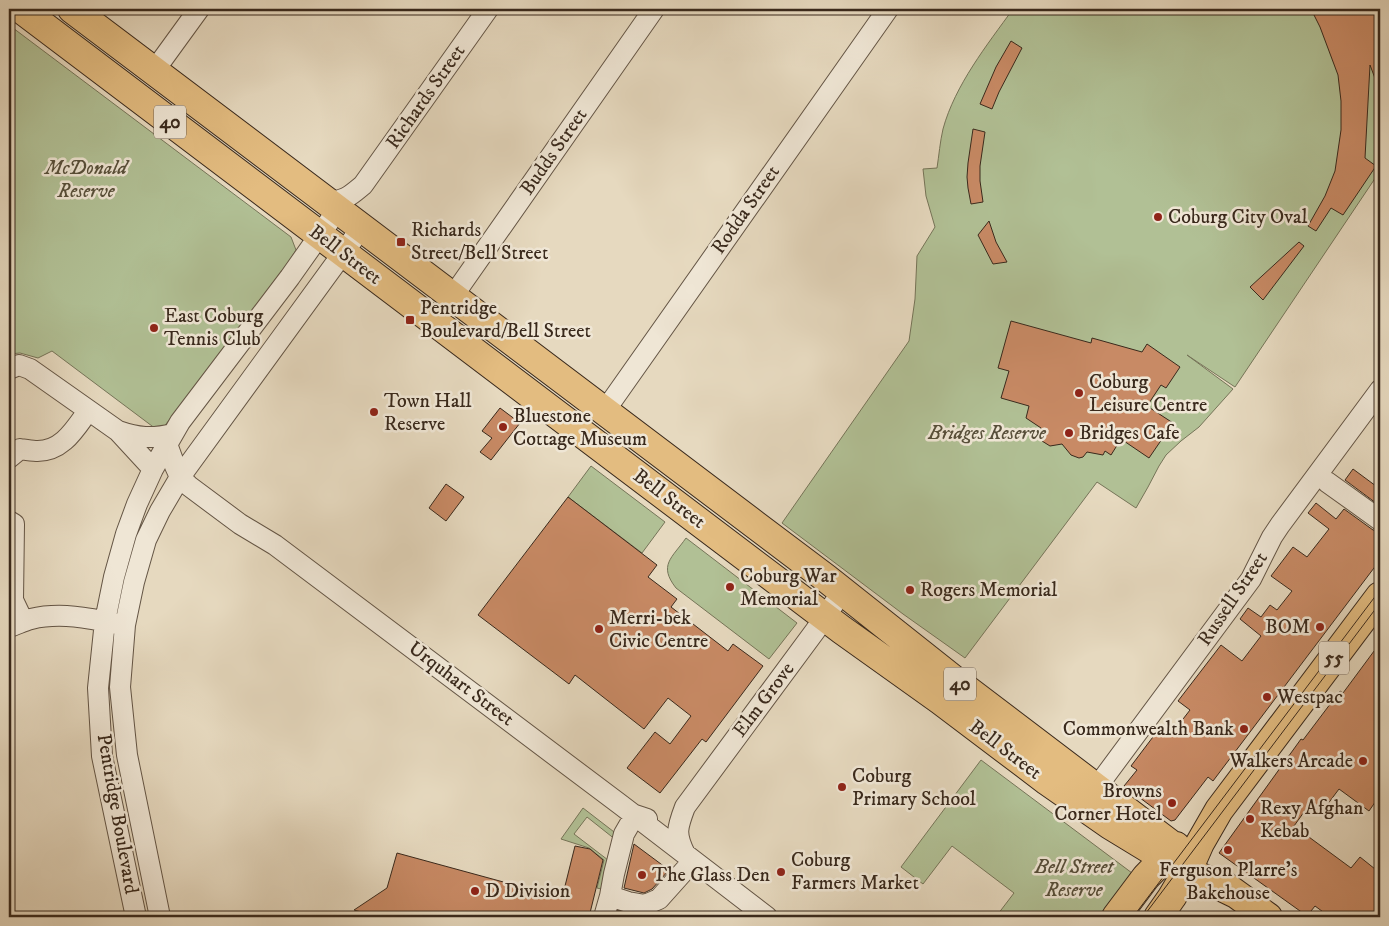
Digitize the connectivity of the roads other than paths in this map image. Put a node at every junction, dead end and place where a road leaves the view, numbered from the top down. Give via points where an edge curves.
1 (21, 9) edge
2 (72, 9) edge
3 (199, 9) edge
4 (488, 9) edge
5 (654, 9) edge
6 (888, 9) edge
7 (154, 71) junction
8 (363, 185) junction
9 (346, 215) junction
10 (320, 236) junction
11 (343, 253) junction
12 (453, 296) junction
13 (9, 369) edge
14 (1380, 390) edge
15 (88, 411) junction
16 (604, 412) junction
17 (118, 431) junction
18 (170, 439) junction
19 (9, 458) edge
20 (154, 468) junction
21 (180, 476) junction
22 (1327, 482) dead end
23 (1380, 520) edge
24 (9, 521) edge
25 (842, 592) junction
26 (1380, 596) edge
27 (825, 617) junction
28 (105, 621) junction
29 (16, 624) edge
30 (125, 625) junction
31 (120, 687) junction
32 (98, 688) junction
33 (946, 690) junction
34 (1089, 797) junction
35 (685, 807) junction
36 (635, 815) junction
37 (689, 857) junction
38 (1180, 859) junction
39 (610, 896) junction
40 (136, 917) edge
41 (160, 917) edge
42 (604, 917) edge
43 (767, 917) edge
44 (1116, 917) edge
45 (1158, 917) edge
46 (1268, 917) edge

1 - 10 highway, Bell Street / 40
2 - 7 highway, Bell Street / 40
3 - 7 street
4 - 8 street, Richards Street
5 - 12 street, Budds Street
6 - 16 street, Rodda Street
7 - 9 highway, Bell Street / 40
8 - 9 street, Richards Street via 355,206
8 - 9 street, Richards Street via 338,201
9 - 10 street, Pentridge Boulevard
9 - 11 street, Pentridge Boulevard
9 - 12 highway, Bell Street / 40
10 - 11 highway, Bell Street / 40
10 - 18 street, Pentridge Boulevard
11 - 21 street, Pentridge Boulevard
11 - 27 highway, Bell Street / 40
12 - 16 highway, Bell Street / 40
13 - 15 street via 19,365 30,369
14 - 34 street, Russell Street via 1272,537 1251,579
15 - 17 street
15 - 19 street via 58,446 37,451 20,449
16 - 25 highway, Bell Street / 40
17 - 18 street via 145,438
17 - 20 street
18 - 20 street, Pentridge Boulevard
18 - 21 street, Urquhart Street
20 - 28 street, Pentridge Boulevard via 126,534
21 - 30 street, Pentridge Boulevard via 146,540
21 - 36 street, Urquhart Street via 218,509 275,545
22 - 23 street
24 - 29 street via 14,524 13,600
25 - 27 street, Elm Grove
25 - 33 highway, Bell Street / 40
26 - 38 highway, 55
27 - 33 highway, Bell Street / 40
27 - 35 street, Elm Grove
28 - 29 street via 49,615
28 - 30 street
28 - 32 street, Pentridge Boulevard
30 - 31 street, Pentridge Boulevard
31 - 32 street
31 - 41 street, Pentridge Boulevard via 127,755
32 - 40 street, Pentridge Boulevard via 102,756
33 - 34 highway, Bell Street / 40
34 - 38 highway, Bell Street / 40
35 - 36 street, Elm Grove via 665,820
35 - 37 street, Elm Grove via 678,824 678,840
36 - 37 street, Urquhart Street
36 - 39 street via 624,834
37 - 39 street via 659,900 646,905
37 - 43 street, Urquhart Street
38 - 44 highway, 55 via 1146,877
38 - 45 highway, 55 via 1172,897
38 - 46 highway, Bell Street / 40
39 - 42 street

